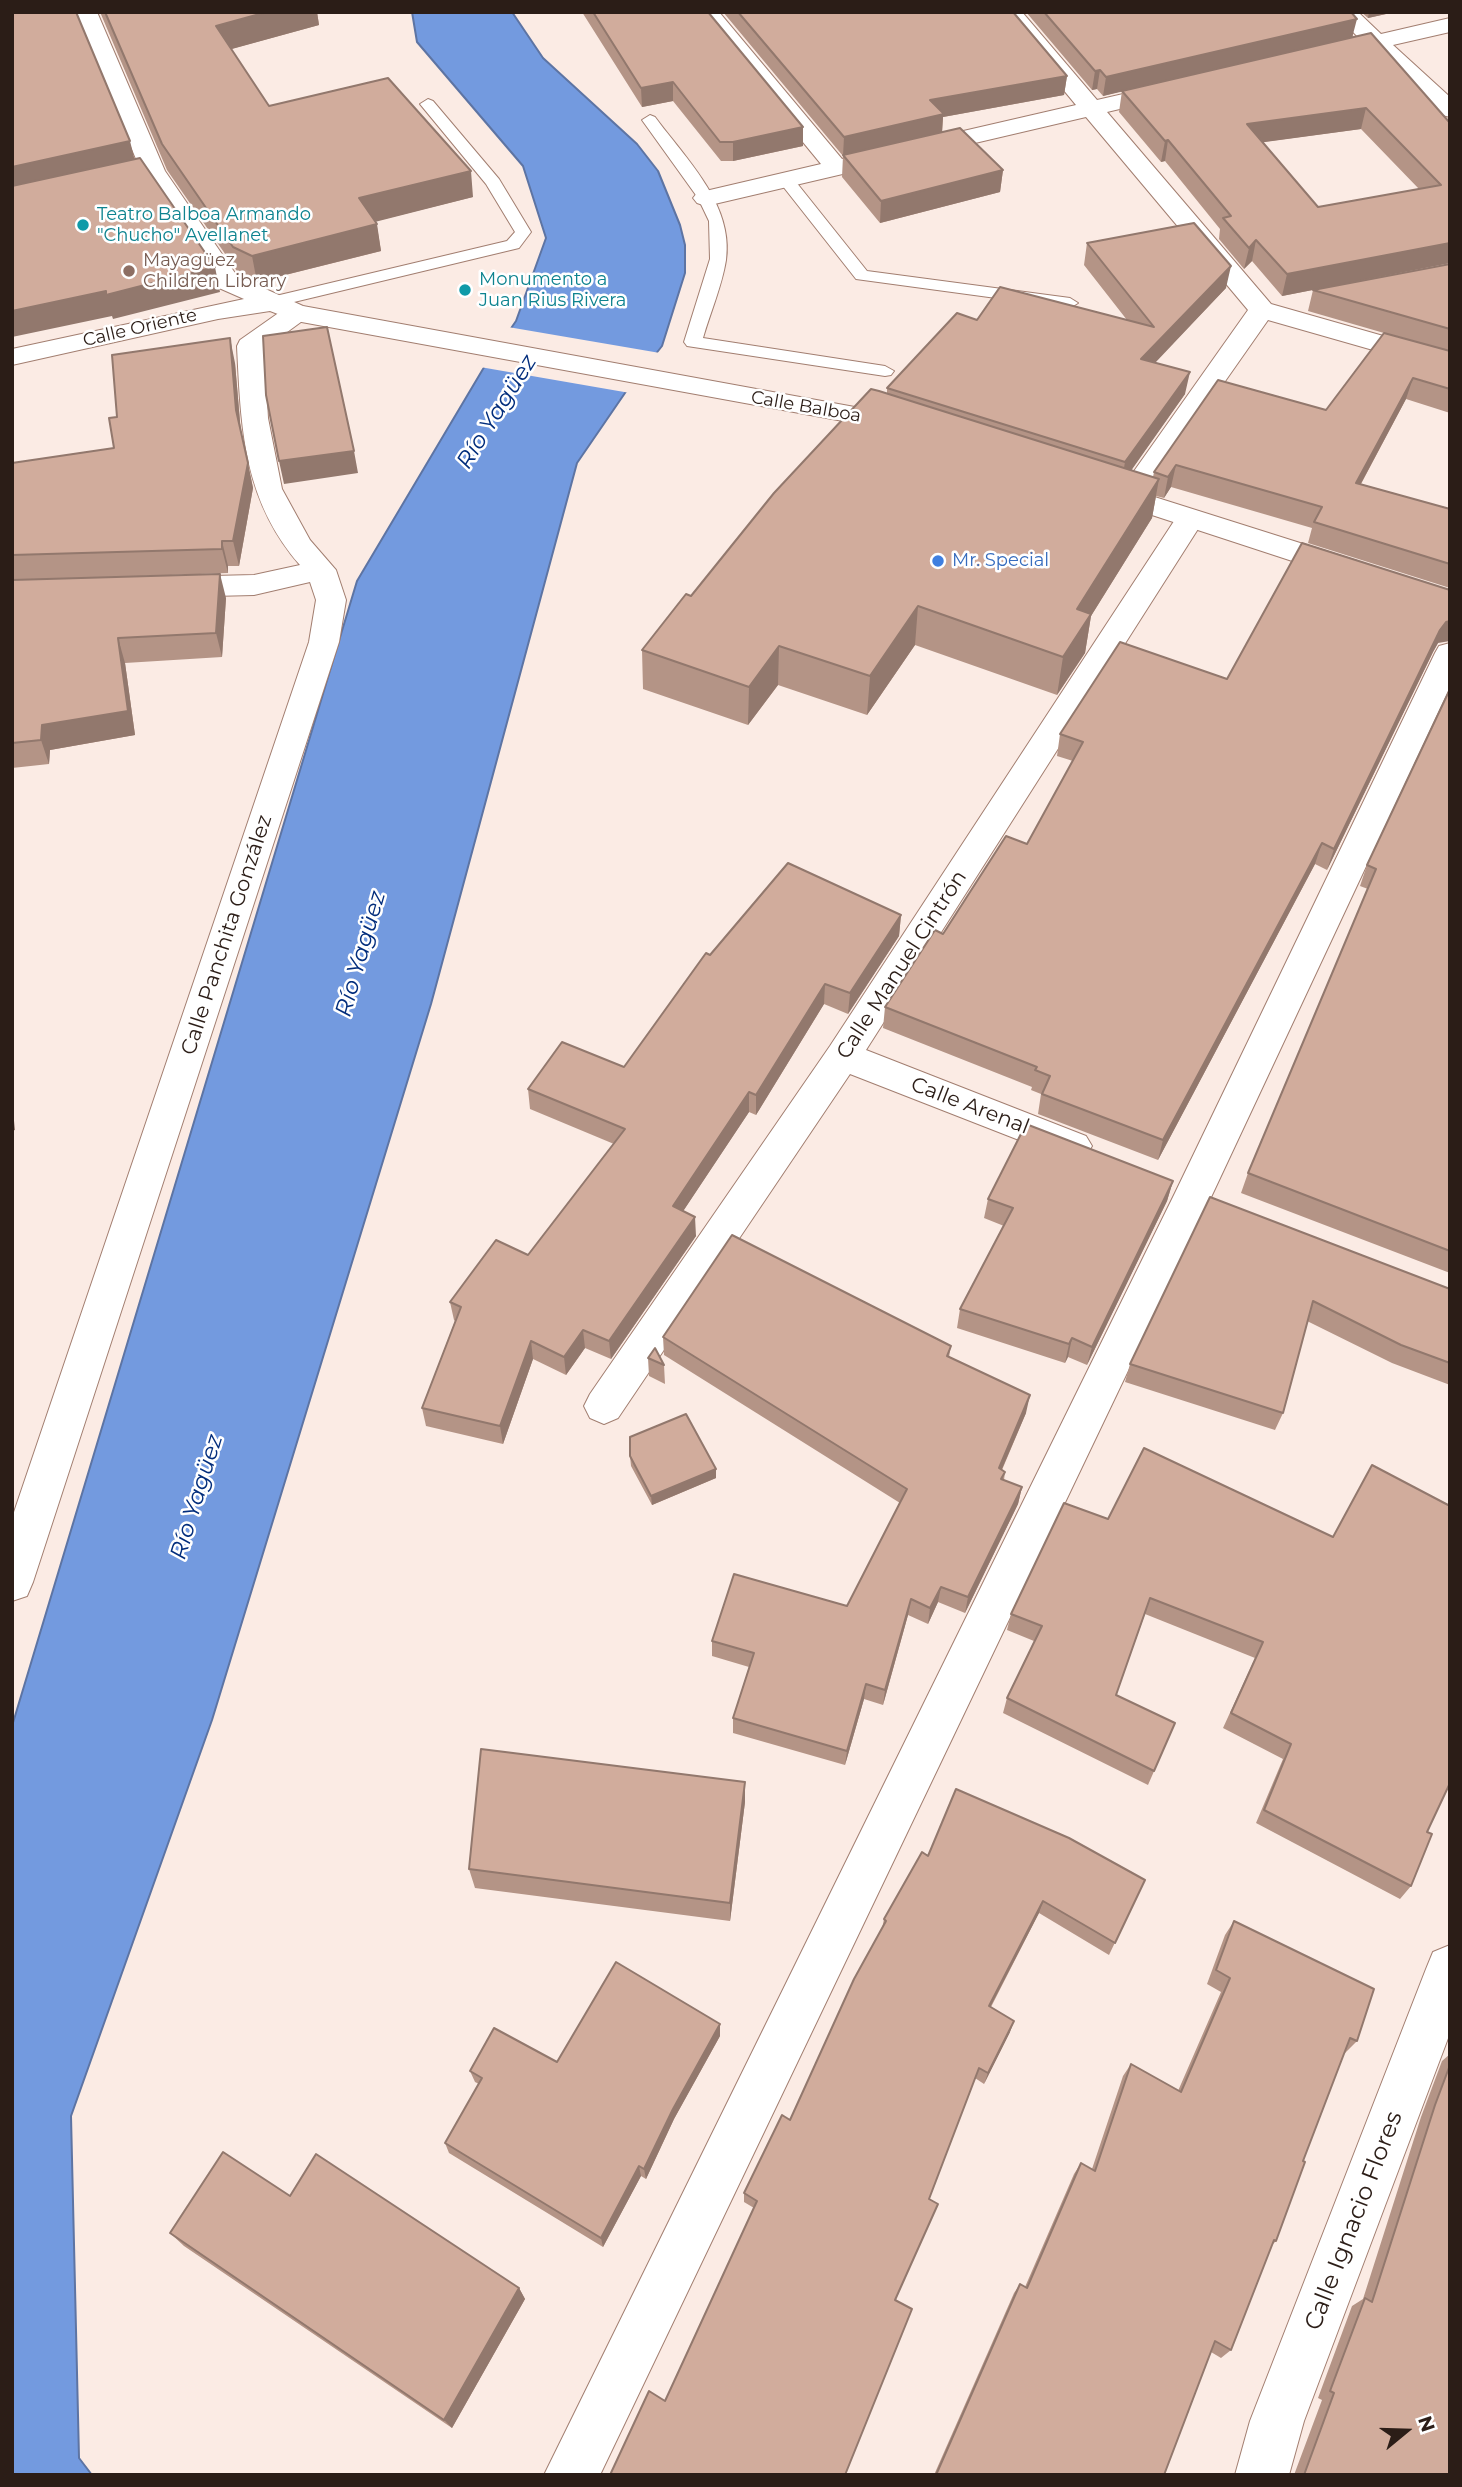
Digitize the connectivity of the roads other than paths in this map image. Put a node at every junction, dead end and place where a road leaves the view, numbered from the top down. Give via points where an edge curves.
1 (86, 12) edge
2 (707, 12) edge
3 (1010, 12) edge
4 (1344, 12) edge
5 (1450, 25) edge
6 (1377, 41) junction
7 (1312, 57) edge
8 (1195, 85) edge
9 (428, 104) dead end
10 (1091, 109) junction
11 (1450, 110) edge
12 (650, 120) dead end
13 (836, 168) junction
14 (786, 180) junction
15 (706, 198) junction
16 (1316, 299) edge
17 (1070, 303) edge
18 (282, 308) junction
19 (1262, 310) junction
20 (12, 357) edge
21 (1450, 364) edge
22 (885, 371) dead end
23 (921, 432) edge
24 (1077, 482) edge
25 (1129, 498) junction
26 (1190, 518) junction
27 (321, 570) junction
28 (1372, 576) edge
29 (146, 588) edge
30 (1450, 653) edge
31 (843, 1056) junction
32 (1103, 1158) edge
33 (604, 1406) dead end
34 (12, 1582) edge
35 (1450, 1969) edge
36 (571, 2475) edge
37 (1262, 2475) edge

1 - 18 street via 153,171 228,282
2 - 13 street
3 - 10 street
4 - 6 street
5 - 6 street
6 - 7 street
6 - 11 street
8 - 10 street
9 - 18 lane via 506,201 523,232 513,245
10 - 13 street
10 - 19 street
12 - 15 lane
13 - 14 street
14 - 15 street
14 - 17 lane via 862,275
15 - 22 lane via 717,221 718,259 693,342
16 - 19 street
18 - 20 street, Calle Oriente via 218,311
18 - 23 street, Calle Balboa via 466,346 882,420
18 - 27 street, Calle Panchita González via 250,346 254,418 268,489 298,544
19 - 21 street
19 - 25 street
24 - 25 street
25 - 26 street
26 - 28 street
26 - 31 street, Calle Manuel Cintrón
27 - 29 street via 254,585
27 - 34 street, Calle Panchita González via 331,600 324,642
30 - 36 street via 1194,1193
31 - 32 street, Calle Arenal
31 - 33 street, Calle Manuel Cintrón
35 - 37 street, Calle Ignacio Flores via 1277,2421

